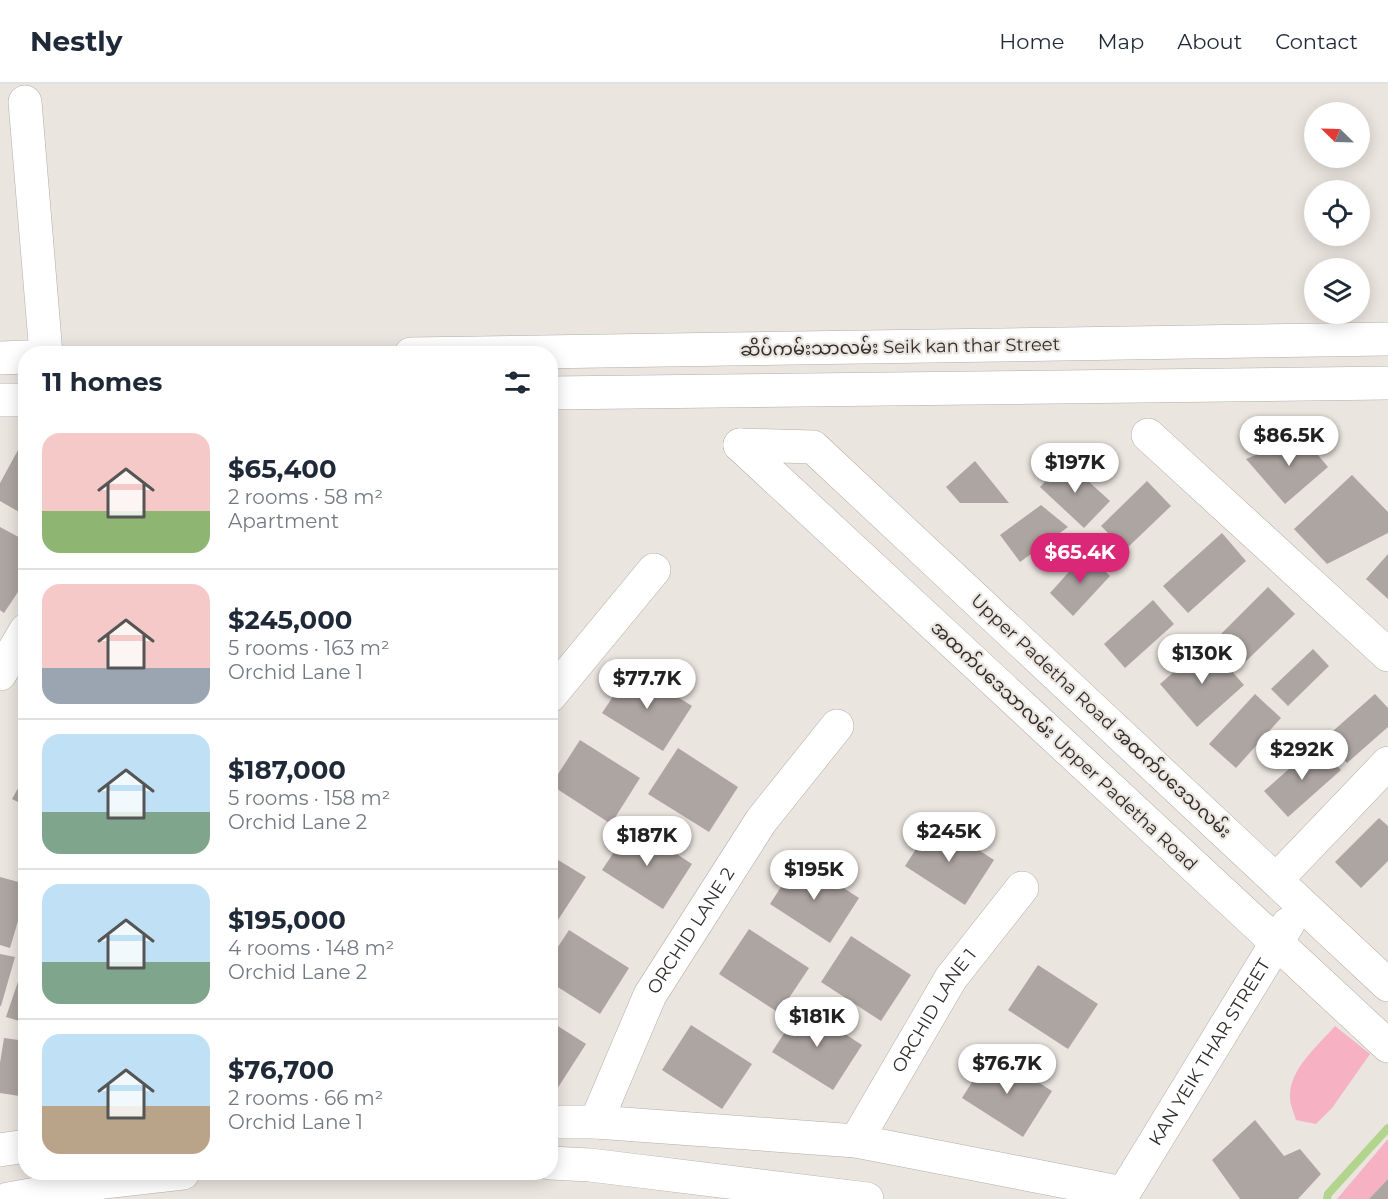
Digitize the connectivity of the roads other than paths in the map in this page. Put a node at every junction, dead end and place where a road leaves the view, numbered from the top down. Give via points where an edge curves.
1 (25, 102) dead end
2 (1388, 339) edge
3 (44, 346) edge
4 (558, 352) edge
5 (18, 357) edge
6 (0, 358) edge
7 (1388, 383) edge
8 (558, 393) edge
9 (0, 400) edge
10 (18, 400) edge
11 (1148, 435) dead end
12 (740, 445) joint
13 (654, 570) dead end
14 (18, 644) edge
15 (1388, 655) edge
16 (0, 674) edge
17 (558, 686) edge
18 (837, 726) dead end
19 (1388, 763) edge
20 (1276, 880) junction
21 (1022, 888) dead end
22 (1300, 904) junction
23 (1276, 943) junction
24 (1388, 985) edge
25 (1388, 1046) edge
26 (558, 1122) edge
27 (596, 1122) junction
28 (856, 1141) junction
29 (18, 1147) edge
30 (0, 1150) edge
31 (558, 1163) edge
32 (122, 1180) edge
33 (1122, 1196) edge
34 (8, 1199) edge
35 (867, 1199) edge

1 - 3 street
2 - 4 street, ဆိပ်ကမ်းသာလမ်း Seik kan thar Street
5 - 6 street
7 - 8 street
9 - 10 street
11 - 15 street
12 - 20 street, Upper Padetha Road အထက်ပဒေသလမ်း via 813,447
12 - 23 street, အထက်ပဒေသာလမ်း Upper Padetha Road
13 - 17 street
14 - 16 street
18 - 27 street, ORCHID LANE 2 via 761,820 650,995
19 - 20 street
20 - 22 street, Upper Padetha Road အထက်ပဒေသလမ်း
21 - 28 street, ORCHID LANE 1 via 951,978
22 - 23 street, KAN YEIK THAR STREET
22 - 24 street, Upper Padetha Road အထက်ပဒေသလမ်း
23 - 25 street, အထက်ပဒေသာလမ်း Upper Padetha Road
23 - 33 street, KAN YEIK THAR STREET via 1191,1068
26 - 27 street
27 - 28 street
28 - 33 street
29 - 30 street
31 - 35 street
32 - 34 street

